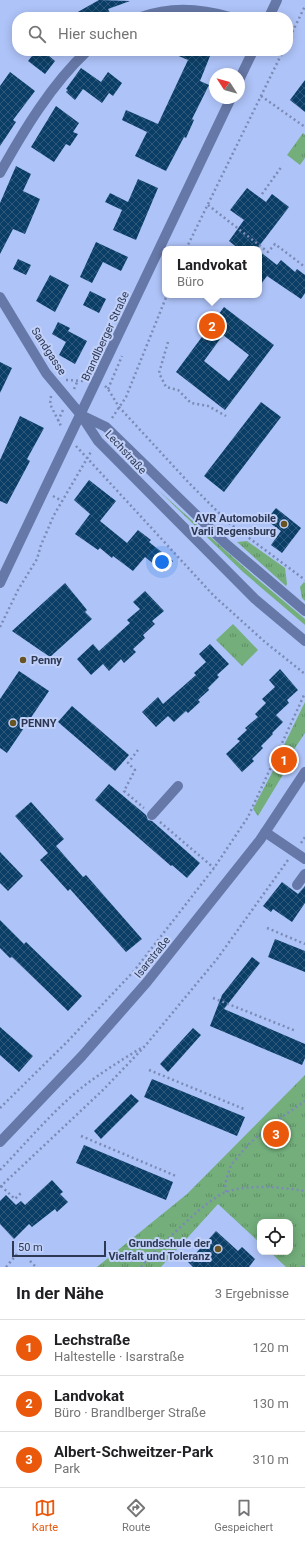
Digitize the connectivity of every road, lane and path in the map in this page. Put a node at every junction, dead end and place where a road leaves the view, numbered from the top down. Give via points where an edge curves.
1 (277, 0) edge
2 (305, 6) edge
3 (160, 12) edge
4 (205, 12) edge
5 (271, 12) edge
6 (293, 31) edge
7 (82, 56) edge
8 (251, 56) edge
9 (281, 56) edge
10 (245, 68) edge
11 (261, 96) junction
12 (228, 104) edge
13 (305, 127) edge
14 (282, 166) dead end
15 (0, 173) edge
16 (262, 194) dead end
17 (208, 205) junction
18 (188, 246) edge
19 (260, 246) edge
20 (262, 247) edge
21 (305, 267) edge
22 (0, 297) edge
23 (166, 298) edge
24 (168, 342) dead end
25 (52, 379) junction
26 (97, 381) junction
27 (120, 407) junction
28 (81, 416) junction
29 (226, 416) dead end
30 (106, 427) junction
31 (70, 439) junction
32 (98, 441) junction
33 (86, 458) junction
34 (53, 496) dead end
35 (62, 501) junction
36 (232, 514) dead end
37 (229, 523) junction
38 (305, 580) edge
39 (0, 583) edge
40 (305, 611) edge
41 (0, 627) edge
42 (305, 641) edge
43 (305, 674) edge
44 (305, 693) edge
45 (284, 760) dead end
46 (272, 764) junction
47 (305, 772) edge
48 (178, 786) dead end
49 (152, 815) dead end
50 (265, 832) junction
51 (305, 837) edge
52 (294, 852) junction
53 (305, 860) edge
54 (305, 874) edge
55 (297, 885) dead end
56 (267, 928) dead end
57 (305, 944) edge
58 (213, 998) dead end
59 (296, 1031) dead end
60 (145, 1046) junction
61 (149, 1070) dead end
62 (305, 1101) edge
63 (0, 1108) edge
64 (244, 1109) dead end
65 (81, 1136) dead end
66 (0, 1142) edge
67 (0, 1170) edge
68 (176, 1176) dead end
69 (0, 1186) edge
70 (305, 1190) edge
71 (226, 1192) junction
72 (21, 1193) dead end
73 (17, 1254) dead end
74 (30, 1261) dead end
75 (6, 1267) edge
76 (36, 1267) edge
77 (140, 1267) edge

1 - 5 street
2 - 6 path
3 - 4 street via 185,8
7 - 15 street via 32,119
8 - 10 street
9 - 11 path
11 - 13 path
11 - 17 path
12 - 26 street, Brandlberger Straße
14 - 16 path
17 - 18 path
17 - 19 path
20 - 21 path via 268,252 275,244
22 - 25 street, Sandgasse
23 - 27 path
24 - 29 path via 159,373 166,387 178,390 191,403 208,406
25 - 26 path
25 - 28 street, Sandgasse
25 - 31 path via 50,404 59,424
26 - 27 path via 108,389
26 - 28 street, Brandlberger Straße
27 - 30 path
27 - 37 path
28 - 30 street, Lechstraße
28 - 31 street, Brandlberger Straße
28 - 32 street, Lechstraße
30 - 40 street, Lechstraße via 225,543
31 - 33 path
31 - 39 street, Brandlberger Straße
32 - 33 path
32 - 42 street, Lechstraße via 254,599
33 - 35 path
33 - 43 path via 210,592
34 - 35 path
35 - 41 path via 37,559
36 - 37 path via 234,516
37 - 38 path
44 - 46 path
45 - 46 path via 279,768
46 - 63 path via 248,817 178,916 134,971
47 - 50 street, Isarstraße
48 - 49 street
50 - 52 street
50 - 66 street, Isarstraße via 206,910 117,1017
51 - 52 path
52 - 53 street
52 - 60 path via 217,959
54 - 55 street
56 - 57 path
58 - 59 path
60 - 67 path via 80,1089
60 - 69 path via 104,1089
61 - 64 path
62 - 71 path via 270,1125 247,1146 231,1165 225,1184
65 - 68 path
69 - 72 path via 15,1199
70 - 71 path via 268,1187
71 - 77 path via 212,1200
73 - 75 path
74 - 76 path

